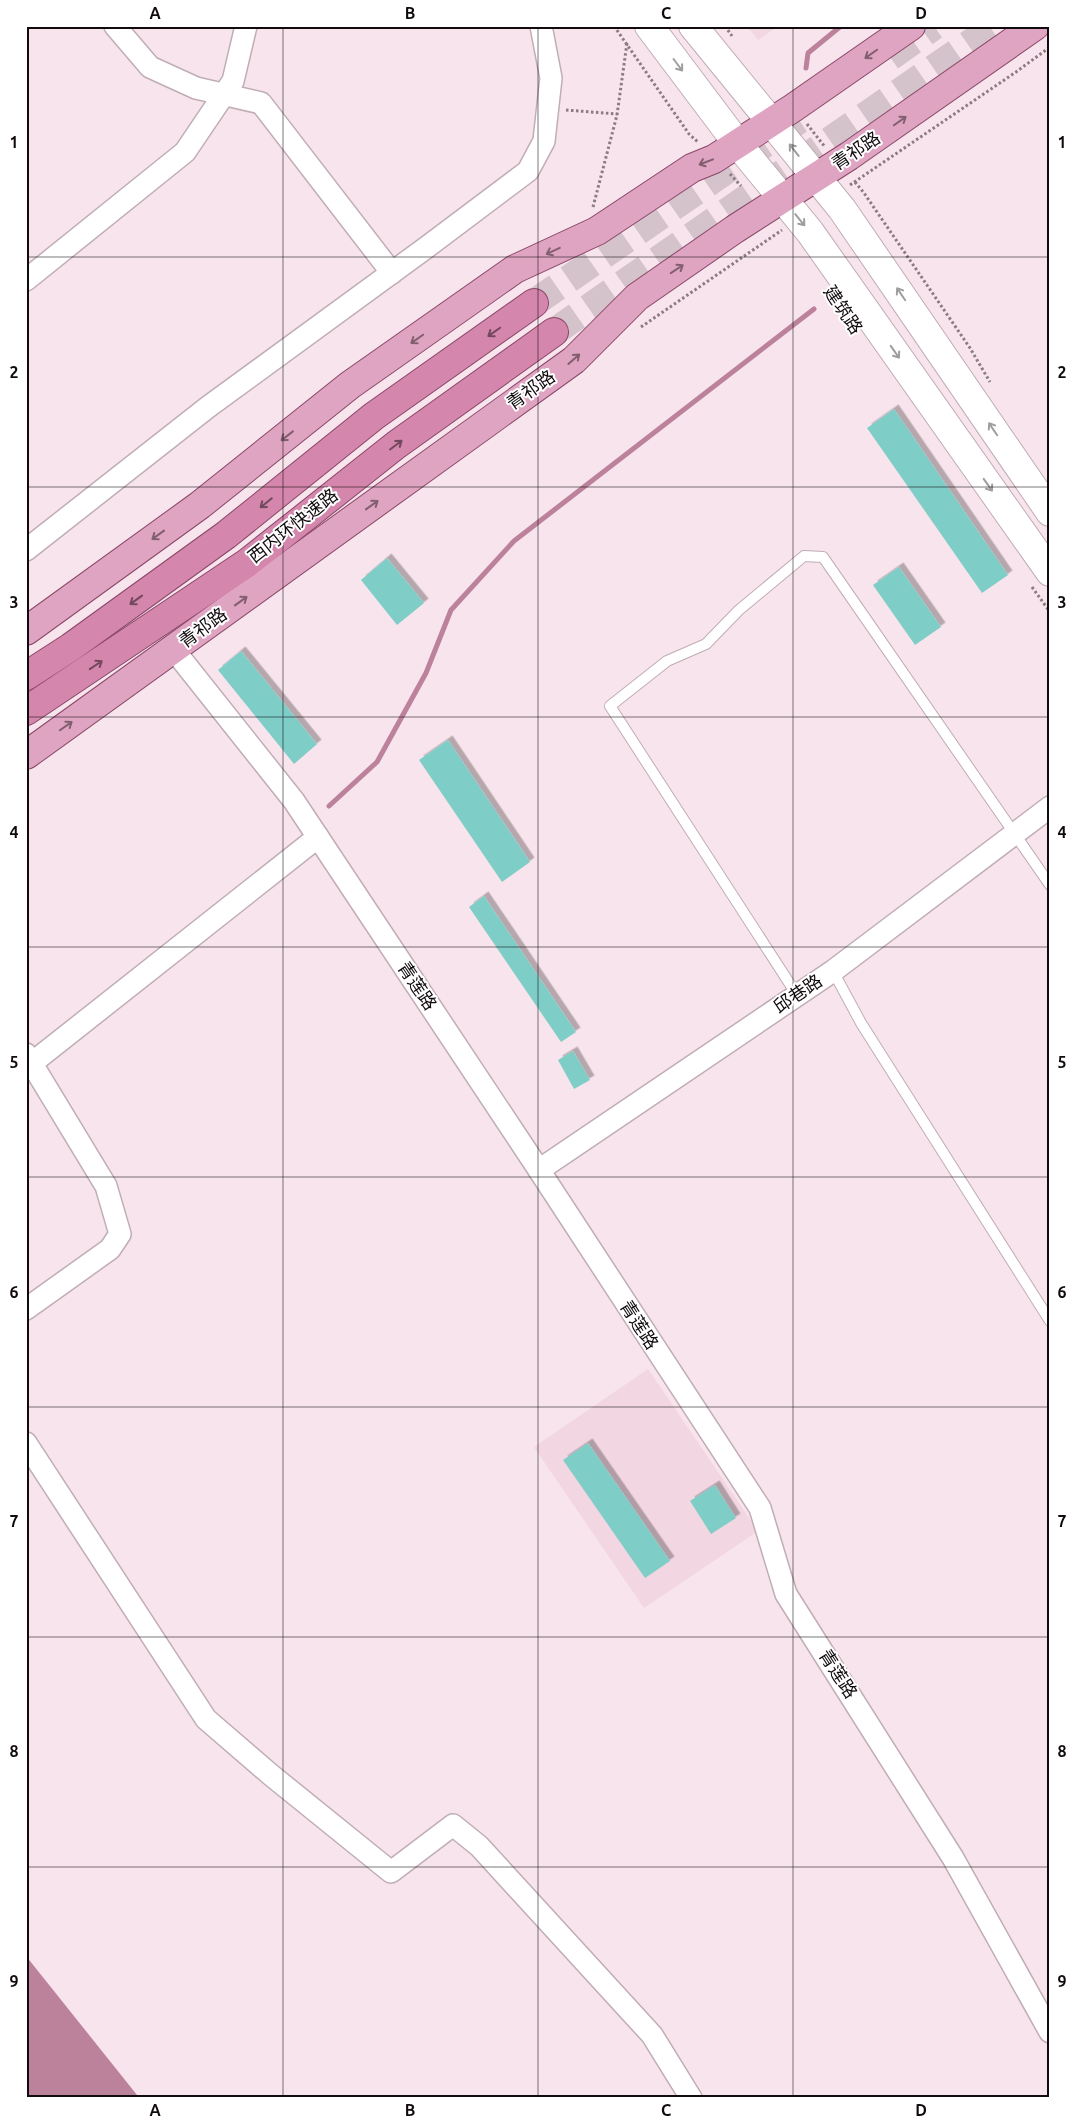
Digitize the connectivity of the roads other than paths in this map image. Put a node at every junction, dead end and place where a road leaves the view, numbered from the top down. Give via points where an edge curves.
1 (115, 26) edge
2 (246, 26) edge
3 (541, 26) edge
4 (648, 26) edge
5 (693, 26) edge
6 (911, 26) edge
7 (1034, 26) edge
8 (224, 94) junction
9 (772, 121) junction
10 (737, 143) junction
11 (816, 177) junction
12 (774, 204) junction
13 (392, 272) junction
14 (26, 280) edge
15 (534, 304) tunnel mouth
16 (554, 332) tunnel mouth
17 (1050, 512) edge
18 (26, 550) edge
19 (1039, 577) edge
20 (26, 631) edge
21 (174, 650) junction
22 (26, 676) edge
23 (26, 711) edge
24 (26, 755) edge
25 (1050, 807) edge
26 (1014, 834) junction
27 (318, 837) junction
28 (1050, 885) edge
29 (832, 971) junction
30 (797, 995) junction
31 (29, 1058) edge
32 (539, 1170) junction
33 (26, 1309) edge
34 (1050, 1322) edge
35 (26, 1443) edge
36 (1050, 2032) edge
37 (691, 2098) edge

1 - 8 street via 150,67 196,88
2 - 8 street via 233,81
3 - 13 street via 551,78 544,141 528,171
4 -> 10 main road, 建筑路
5 - 9 main road
6 -> 9 main road
11 -> 7 main road, 青祁路
8 - 13 street via 261,104
8 - 14 street via 185,152
9 - 10 main road
11 -> 9 main road
10 - 12 main road, 建筑路
10 -> 20 main road via 714,159 692,168 598,231 515,270 350,386 200,505
11 - 12 main road, 青祁路
17 -> 11 main road via 842,208
12 -> 19 main road, 建筑路 via 810,232
21 -> 12 main road, 青祁路 via 574,360 637,296
13 - 18 street via 208,407
15 -> 22 highway, 西内环快速路 via 374,416 226,535
23 -> 16 highway, 西内环快速路 via 247,563 396,445
24 -> 21 main road, 青祁路
21 - 27 street, 青莲路 via 294,801
25 - 26 street, 邱巷路
26 - 28 lane
26 - 29 street, 邱巷路
26 - 30 lane via 823,557 804,556 738,610 706,644 666,661 610,706
27 - 31 street
27 - 32 street, 青莲路
29 - 30 street, 邱巷路
29 - 34 lane via 861,1023
30 - 32 street, 邱巷路
31 - 33 street via 106,1186 120,1234 110,1250
32 - 36 street, 青莲路 via 760,1508 786,1594 953,1858
35 - 37 street via 206,1719 391,1872 453,1825 479,1846 652,2035

